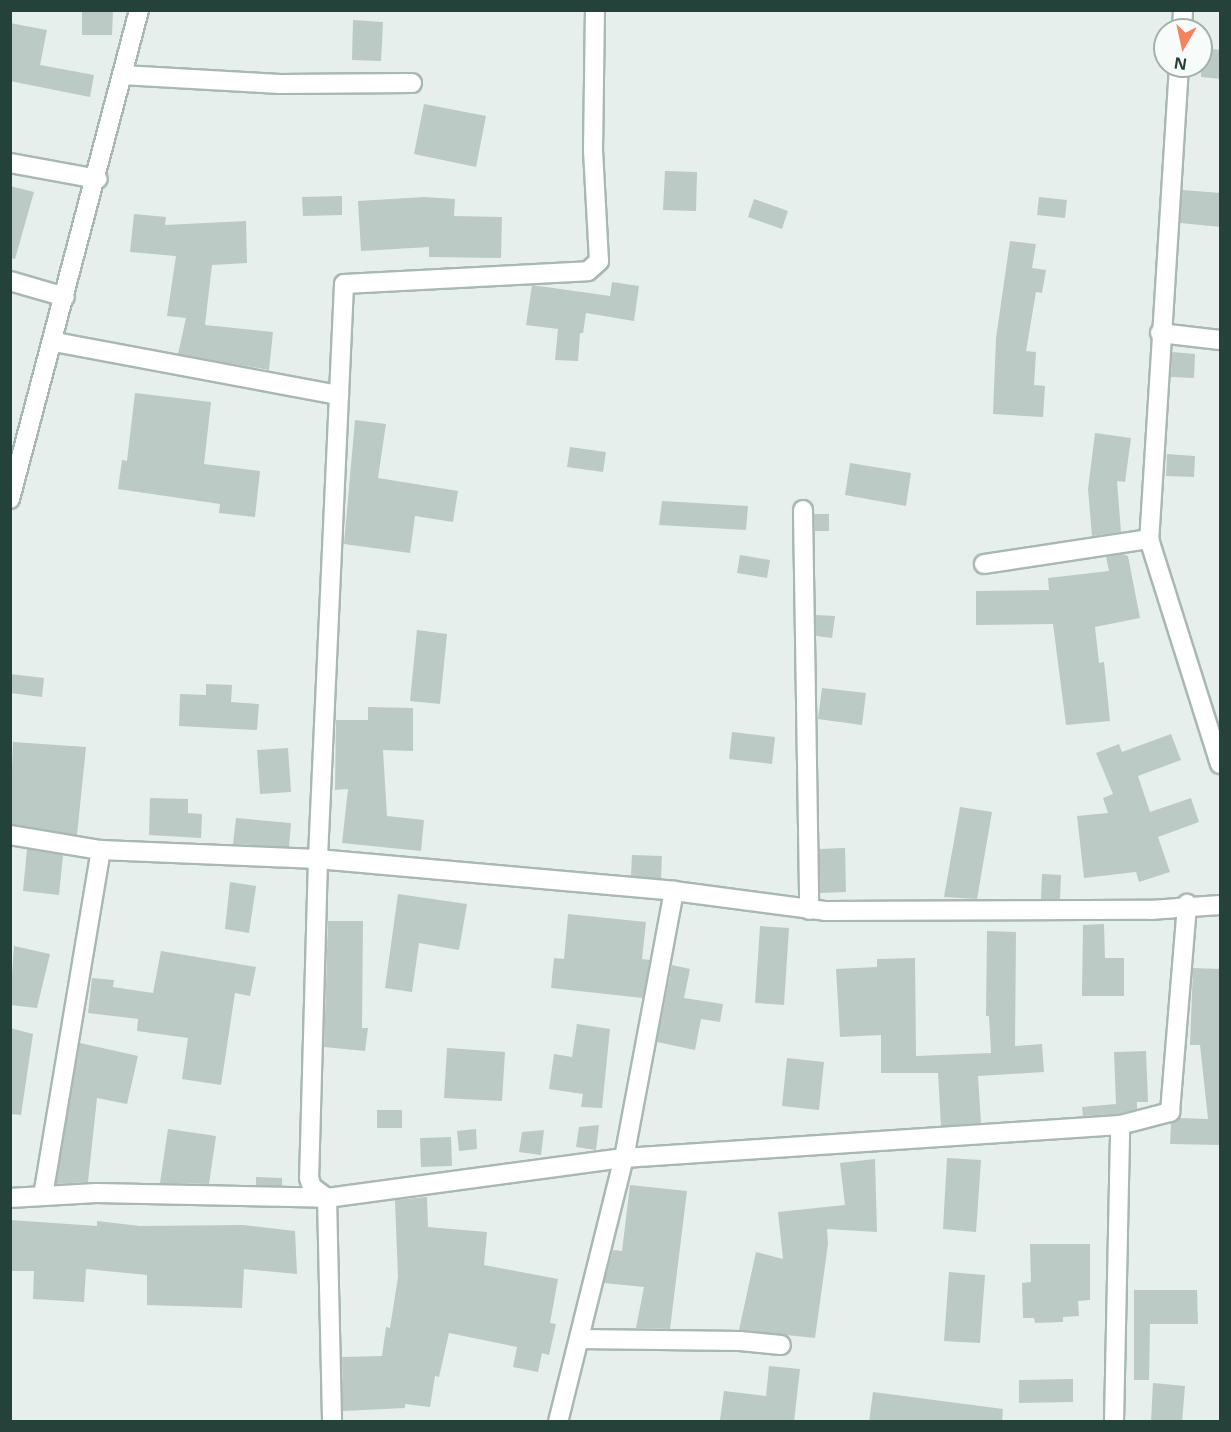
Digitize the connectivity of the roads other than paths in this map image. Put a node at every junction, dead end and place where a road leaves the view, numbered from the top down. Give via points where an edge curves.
1 (139, 10) edge
2 (595, 10) edge
3 (122, 75) junction
4 (1178, 78) edge
5 (412, 83) dead end
6 (10, 163) edge
7 (98, 179) junction
8 (10, 281) edge
9 (64, 297) junction
10 (1160, 333) junction
11 (1221, 340) edge
12 (55, 342) junction
13 (339, 395) junction
14 (10, 499) edge
15 (803, 510) dead end
16 (1149, 539) junction
17 (984, 564) dead end
18 (1221, 764) edge
19 (10, 835) edge
20 (101, 850) junction
21 (318, 859) junction
22 (674, 891) junction
23 (1187, 904) junction
24 (1221, 905) edge
25 (809, 910) junction
26 (1120, 1125) junction
27 (624, 1158) junction
28 (44, 1196) junction
29 (10, 1198) edge
30 (327, 1198) junction
31 (579, 1339) junction
32 (781, 1345) dead end
33 (332, 1422) edge
34 (558, 1422) edge
35 (1114, 1422) edge

1 - 3 street
2 - 13 street via 594,151 599,261 588,271 344,284
3 - 5 street via 280,84
3 - 7 street
4 - 10 street
6 - 7 street
7 - 9 street
8 - 9 street
9 - 12 street
10 - 11 street
10 - 16 street
12 - 13 street
12 - 14 street
13 - 21 street
15 - 25 street
16 - 17 street
16 - 18 street
19 - 20 street
20 - 21 street
20 - 28 street
21 - 22 street
21 - 30 street via 309,1178 312,1187
22 - 25 street
22 - 27 street
23 - 24 street
23 - 25 street via 1150,910
23 - 26 street via 1170,1112
26 - 27 street
26 - 35 street
27 - 30 street
27 - 31 street
28 - 29 street
28 - 30 street via 96,1193
30 - 33 street
31 - 32 street
31 - 34 street

